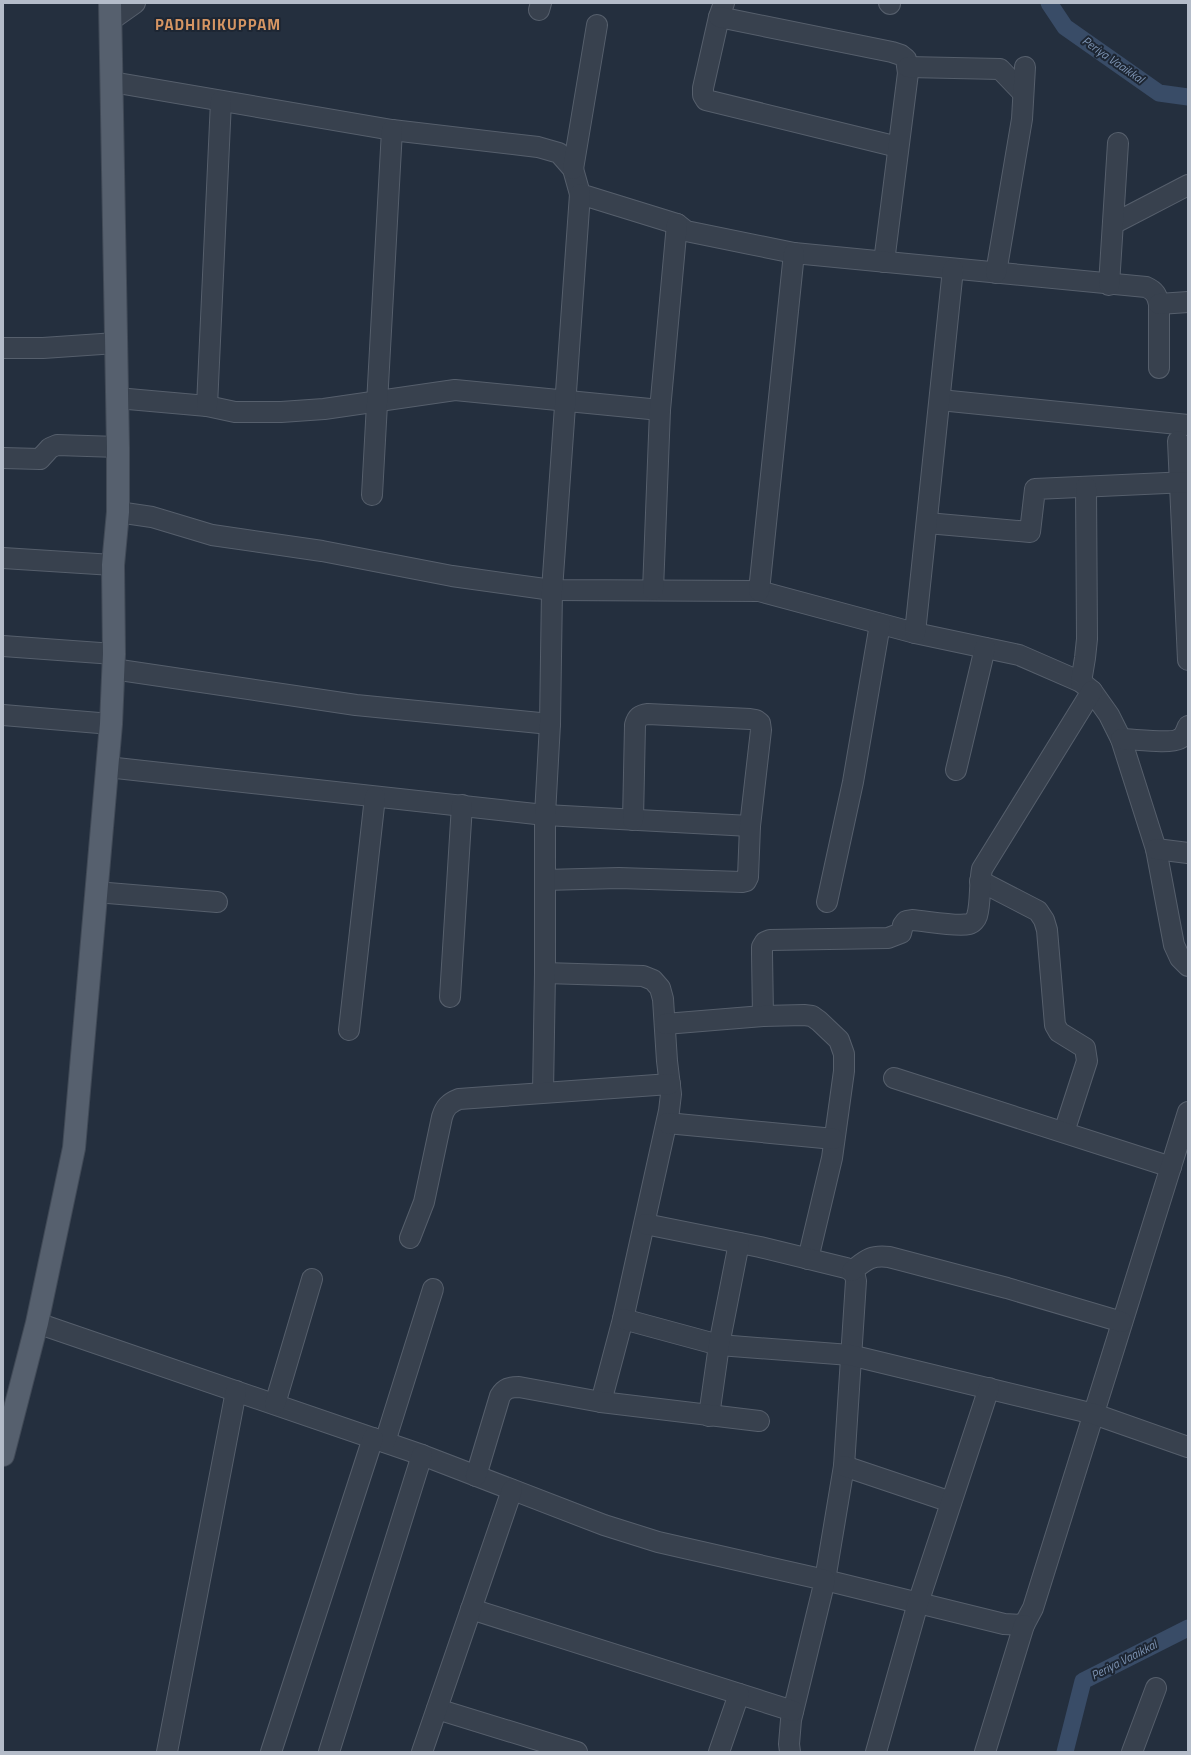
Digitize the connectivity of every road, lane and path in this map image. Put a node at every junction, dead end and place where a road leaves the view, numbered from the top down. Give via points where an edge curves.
1 (135, 3) edge
2 (722, 10) edge
3 (111, 11) edge
4 (597, 25) dead end
5 (908, 67) junction
6 (1025, 67) dead end
7 (112, 82) junction
8 (1023, 93) junction
9 (221, 101) junction
10 (392, 130) junction
11 (1118, 142) dead end
12 (898, 147) junction
13 (573, 169) junction
14 (1188, 185) edge
15 (580, 194) junction
16 (677, 224) junction
17 (1113, 224) junction
18 (794, 253) junction
19 (884, 262) junction
20 (953, 269) junction
21 (996, 273) junction
22 (1109, 285) junction
23 (1188, 302) edge
24 (1159, 304) junction
25 (116, 343) junction
26 (3, 348) edge
27 (1158, 368) dead end
28 (117, 398) junction
29 (940, 400) junction
30 (565, 401) junction
31 (377, 402) junction
32 (207, 406) junction
33 (660, 410) junction
34 (1183, 433) edge
35 (118, 447) junction
36 (3, 458) edge
37 (1184, 482) edge
38 (1086, 486) junction
39 (372, 495) dead end
40 (118, 512) junction
41 (927, 523) junction
42 (3, 558) edge
43 (113, 565) junction
44 (552, 590) junction
45 (653, 590) junction
46 (759, 591) junction
47 (880, 624) junction
48 (915, 633) junction
49 (3, 646) edge
50 (985, 648) junction
51 (1188, 660) edge
52 (113, 662) junction
53 (1086, 686) junction
54 (3, 715) edge
55 (111, 724) junction
56 (550, 724) junction
57 (1188, 726) edge
58 (1121, 739) junction
59 (107, 767) junction
60 (956, 770) dead end
61 (375, 797) junction
62 (462, 805) junction
63 (545, 816) junction
64 (633, 820) junction
65 (750, 826) junction
66 (1156, 849) junction
67 (1188, 853) edge
68 (545, 880) junction
69 (980, 881) junction
70 (96, 892) junction
71 (217, 902) dead end
72 (827, 902) dead end
73 (1185, 960) edge
74 (545, 973) junction
75 (450, 997) dead end
76 (764, 1016) junction
77 (665, 1024) junction
78 (350, 1030) dead end
79 (894, 1078) dead end
80 (670, 1084) junction
81 (543, 1092) junction
82 (1188, 1112) edge
83 (667, 1123) junction
84 (1064, 1132) junction
85 (834, 1138) junction
86 (1171, 1166) junction
87 (645, 1224) junction
88 (410, 1238) dead end
89 (739, 1243) junction
90 (808, 1259) junction
91 (852, 1271) junction
92 (312, 1279) dead end
93 (433, 1289) dead end
94 (623, 1319) junction
95 (1122, 1322) junction
96 (37, 1323) junction
97 (719, 1344) junction
98 (850, 1355) junction
99 (989, 1388) junction
100 (236, 1391) junction
101 (601, 1402) junction
102 (275, 1404) junction
103 (1094, 1414) junction
104 (709, 1416) junction
105 (759, 1422) dead end
106 (379, 1440) junction
107 (1188, 1447) edge
108 (3, 1454) edge
109 (422, 1455) junction
110 (844, 1466) junction
111 (476, 1476) junction
112 (512, 1490) junction
113 (951, 1502) junction
114 (825, 1580) junction
115 (918, 1603) junction
116 (471, 1610) junction
117 (1024, 1625) junction
118 (1156, 1688) dead end
119 (739, 1694) junction
120 (437, 1709) junction
121 (793, 1711) junction
122 (550, 1748) edge
123 (167, 1752) edge
124 (271, 1752) edge
125 (329, 1752) edge
126 (422, 1752) edge
127 (577, 1752) edge
128 (719, 1752) edge
129 (790, 1752) edge
130 (876, 1752) edge
131 (985, 1752) edge
132 (1132, 1752) edge

1 - 3 street
2 - 5 street via 892,52 906,59
2 - 12 street via 703,88 706,100
3 - 7 main road
4 - 13 street
5 - 8 street via 1000,68
5 - 12 street
6 - 8 street
7 - 9 street
7 - 25 main road
8 - 21 street via 1015,168
9 - 10 street
9 - 32 street
10 - 13 street via 538,147 559,153
10 - 31 street
11 - 17 street
12 - 19 street
13 - 15 street
14 - 17 street
15 - 16 street
15 - 30 street
16 - 18 street via 686,232
16 - 33 street
17 - 22 street
18 - 19 street
18 - 46 street
19 - 20 street
20 - 21 street
20 - 29 street
21 - 22 street
22 - 24 street via 1146,287 1153,290
23 - 24 street
24 - 27 street
25 - 26 street
25 - 28 main road
28 - 32 street
28 - 35 main road
29 - 34 street
29 - 41 street
30 - 31 street via 455,390
30 - 33 street
30 - 44 street
31 - 32 street via 281,412 234,412
31 - 39 street
33 - 45 street
34 - 37 street
35 - 36 street via 57,444 40,459
35 - 40 main road
37 - 38 street
37 - 51 street
38 - 41 street via 1035,489 1030,532
38 - 53 street
40 - 43 main road
40 - 44 street via 152,516 212,535 322,551 452,576
41 - 48 street
42 - 43 street
43 - 52 main road
44 - 45 street
44 - 56 street
45 - 46 street
46 - 47 street
47 - 48 street
47 - 72 street via 854,782
48 - 50 street
49 - 52 street
50 - 53 street via 1019,655
50 - 60 street
52 - 55 main road
52 - 56 street via 356,705
53 - 58 street via 1109,715
53 - 69 street via 982,869
54 - 55 street
55 - 59 main road
56 - 63 street
57 - 58 street via 1186,733 1179,739 1169,741
58 - 66 street
59 - 61 street
59 - 70 main road
61 - 62 street
61 - 78 street
62 - 63 street
62 - 75 street
63 - 64 street
63 - 68 street
64 - 65 street
64 - 65 street via 635,726 640,715 750,719 760,723 761,730
65 - 68 street via 746,881 619,878
66 - 67 street
66 - 73 street via 1174,945
68 - 74 street
69 - 76 street via 977,914 970,924 912,920 906,921 901,933 888,938 765,942 762,947
69 - 84 street via 1038,911 1044,920 1055,1025 1059,1032 1085,1048 1087,1055
70 - 71 street
70 - 96 main road via 74,1148
74 - 77 street via 642,976 654,980 663,999
74 - 81 street
76 - 77 street
76 - 85 street via 812,1016 820,1020 839,1040 844,1054 844,1071
77 - 80 street
79 - 84 street
80 - 81 street
80 - 83 street
81 - 88 street via 459,1099 449,1103 444,1109 424,1202
82 - 86 street
83 - 85 street
83 - 87 street
84 - 86 street
85 - 90 street via 832,1158
86 - 95 street
87 - 89 street
87 - 94 street
89 - 90 street
89 - 97 street
90 - 91 street
91 - 95 street via 870,1258 889,1257
91 - 98 street via 856,1275 856,1281
92 - 102 street
93 - 106 street
94 - 97 street
94 - 101 street
95 - 103 street
96 - 100 street
96 - 108 main road
97 - 98 street
97 - 104 street
98 - 99 street
98 - 110 street
99 - 103 street
99 - 113 street
100 - 102 street
100 - 123 street
101 - 104 street
101 - 111 street via 518,1387 504,1390
102 - 106 street
103 - 107 street
103 - 117 street via 1033,1608
104 - 105 street
106 - 109 street
106 - 124 street
109 - 111 street
109 - 125 street
110 - 113 street
110 - 114 street
111 - 112 street
112 - 114 street via 604,1525 658,1542
112 - 116 street
113 - 115 street
114 - 115 street
114 - 121 street
115 - 117 street via 1004,1624
115 - 130 street
116 - 119 street
116 - 120 street
117 - 131 street
118 - 132 street
119 - 121 street
119 - 128 street
120 - 122 street
120 - 126 street
121 - 129 street
122 - 127 street

